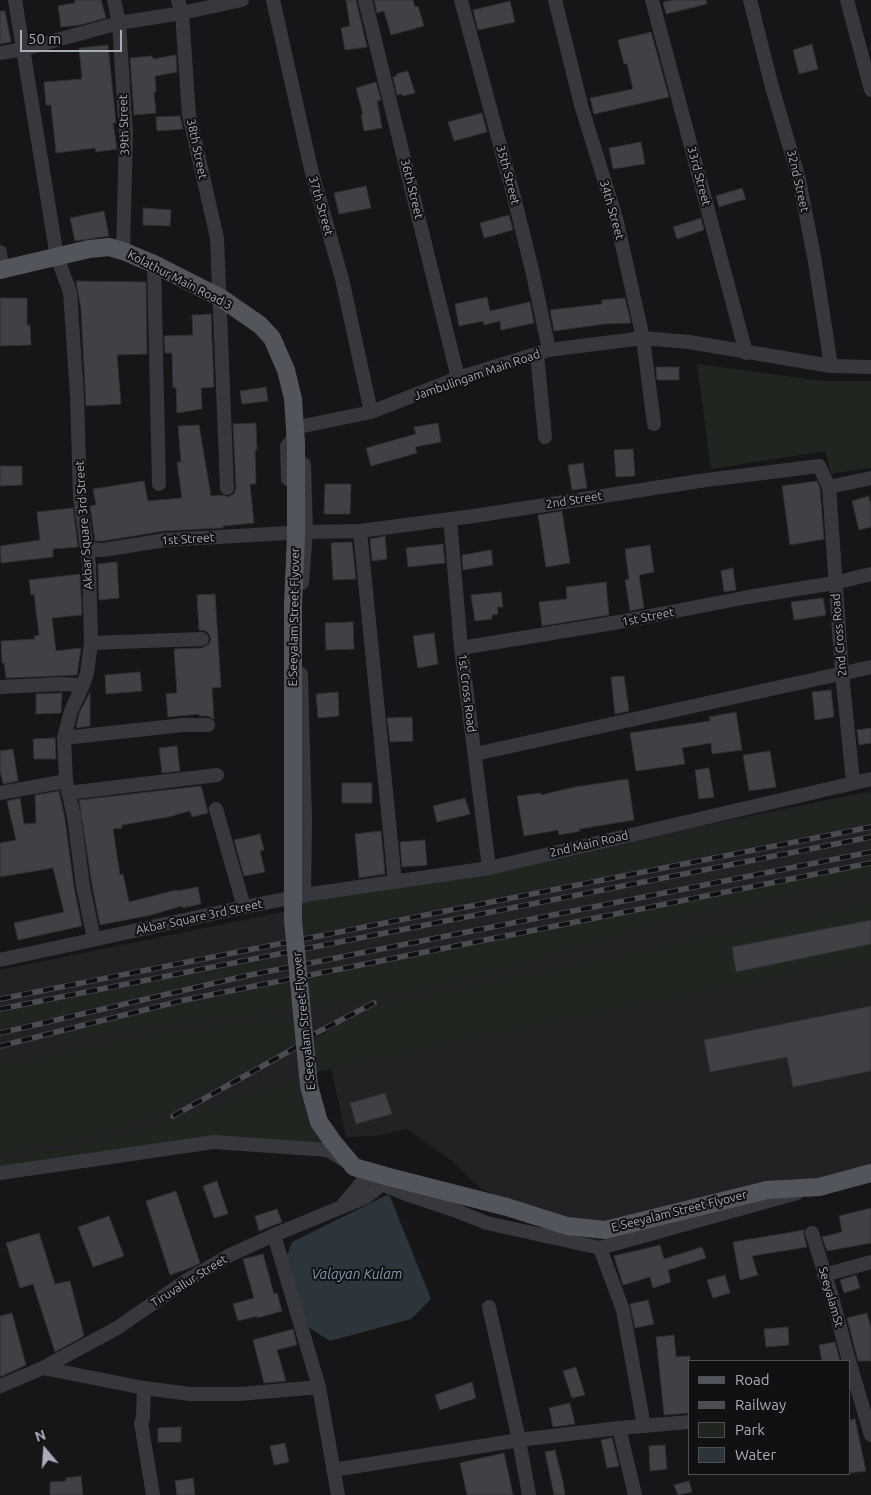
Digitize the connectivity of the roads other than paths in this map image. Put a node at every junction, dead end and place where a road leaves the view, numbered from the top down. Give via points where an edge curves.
1 (15, 0) edge
2 (114, 0) edge
3 (242, 0) edge
4 (274, 0) edge
5 (365, 0) edge
6 (461, 0) edge
7 (555, 0) edge
8 (652, 0) edge
9 (750, 0) edge
10 (847, 0) edge
11 (180, 6) edge
12 (119, 23) junction
13 (24, 49) junction
14 (0, 53) edge
15 (871, 90) edge
16 (123, 251) junction
17 (0, 252) edge
18 (57, 257) junction
19 (154, 264) junction
20 (1, 270) edge
21 (220, 298) junction
22 (643, 338) junction
23 (543, 352) junction
24 (746, 352) junction
25 (831, 366) junction
26 (871, 367) edge
27 (458, 378) junction
28 (371, 412) junction
29 (654, 424) dead end
30 (295, 436) junction
31 (545, 437) dead end
32 (871, 478) edge
33 (159, 484) dead end
34 (829, 487) junction
35 (228, 488) dead end
36 (450, 519) junction
37 (360, 531) junction
38 (306, 532) junction
39 (289, 533) junction
40 (87, 549) junction
41 (871, 574) edge
42 (834, 583) junction
43 (202, 639) dead end
44 (91, 643) junction
45 (461, 648) junction
46 (871, 667) edge
47 (842, 673) junction
48 (83, 685) junction
49 (0, 687) edge
50 (208, 725) dead end
51 (64, 738) junction
52 (475, 754) junction
53 (217, 775) dead end
54 (304, 776) junction
55 (871, 779) edge
56 (854, 782) junction
57 (67, 787) junction
58 (0, 793) edge
59 (216, 809) dead end
60 (490, 868) junction
61 (395, 882) junction
62 (304, 896) junction
63 (244, 907) junction
64 (94, 939) junction
65 (0, 960) edge
66 (0, 1173) edge
67 (871, 1173) edge
68 (368, 1176) junction
69 (382, 1184) junction
70 (819, 1187) junction
71 (338, 1210) junction
72 (454, 1210) junction
73 (812, 1233) dead end
74 (274, 1235) junction
75 (600, 1248) junction
76 (871, 1262) edge
77 (824, 1275) junction
78 (489, 1308) dead end
79 (848, 1360) edge
80 (43, 1368) junction
81 (851, 1376) edge
82 (0, 1386) edge
83 (319, 1387) junction
84 (144, 1388) junction
85 (856, 1408) edge
86 (688, 1422) edge
87 (644, 1426) junction
88 (619, 1428) junction
89 (871, 1435) edge
90 (519, 1440) junction
91 (333, 1470) junction
92 (150, 1494) edge
93 (338, 1495) edge
94 (529, 1495) edge
95 (635, 1495) edge

1 - 13 street, Akbar Square 3rd Street
2 - 12 street, 39th Street
3 - 11 street
4 - 28 street, 37th Street via 310,169 342,279
5 - 27 street, 36th Street
6 - 23 street, 35th Street via 533,274
7 - 22 street, 34th Street via 581,105 616,218
8 - 24 street, 33rd Street
9 - 25 street, 32nd Street via 799,179
10 - 15 street
11 - 12 street
11 - 21 street, 38th Street via 189,115 217,238
12 - 13 street
12 - 16 street, 39th Street via 126,133
13 - 14 street
13 - 18 street, Akbar Square 3rd Street
16 - 18 main road, Kolathur Main Road 3 via 109,247
16 - 19 main road, Kolathur Main Road 3
17 - 20 street
18 - 20 main road, Kolathur Main Road 3
18 - 40 street, Akbar Square 3rd Street via 70,292 80,498
19 - 21 main road, Kolathur Main Road 3
19 - 33 street
21 - 30 main road, Kolathur Main Road 3 via 260,325 272,338 291,389
21 - 35 street, 38th Street
22 - 23 street, Jambulingam Main Road
22 - 24 street, Jambulingam Main Road
22 - 29 street, 34th Street
23 - 27 street, Jambulingam Main Road
23 - 31 street, 35th Street
24 - 25 street, Jambulingam Main Road
25 - 26 street, Jambulingam Main Road
27 - 28 street, Jambulingam Main Road
28 - 30 street, Jambulingam Main Road
30 - 38 street via 304,449
30 - 39 street via 287,446
30 - 70 main road, E Seeyalam Street Flyover, bridge via 293,920 310,1086 319,1122 354,1167 567,1226 605,1230 767,1190
32 - 34 street
34 - 36 street, 2nd Street via 819,466
34 - 42 street, 2nd Cross Road
36 - 37 street, 2nd Street
36 - 45 street, 1st Cross Road
37 - 38 street, 2nd Street
37 - 61 street
38 - 54 street via 300,611
39 - 40 street, 1st Street via 165,540 103,550
39 - 54 street via 285,601 286,765
40 - 44 street, Akbar Square 3rd Street
41 - 42 street, 1st Street
42 - 45 street, 1st Street
42 - 47 street, 2nd Cross Road
43 - 44 street
44 - 48 street, Akbar Square 3rd Street
45 - 52 street, 1st Cross Road
46 - 47 street
47 - 52 street
47 - 56 street, 2nd Cross Road
48 - 49 street
48 - 51 street, Akbar Square 3rd Street via 70,711
50 - 51 street
51 - 57 street, Akbar Square 3rd Street
52 - 60 street, 1st Cross Road
53 - 57 street
54 - 62 street
55 - 56 street, 2nd Main Road
56 - 60 street, 2nd Main Road
57 - 58 street
57 - 64 street, Akbar Square 3rd Street
59 - 63 street
60 - 61 street, 2nd Main Road
61 - 62 street, 2nd Main Road
62 - 63 street, Akbar Square 3rd Street
63 - 64 street, Akbar Square 3rd Street
64 - 65 street, Akbar Square 3rd Street
66 - 68 street via 214,1142 328,1150
67 - 70 main road, E Seeyalam Street Flyover
68 - 69 street
68 - 71 street
68 - 72 street via 387,1168 444,1184 452,1197
69 - 71 street, Tiruvallur Street via 366,1197
69 - 72 street
70 - 75 street
71 - 74 street, Tiruvallur Street
72 - 75 street via 487,1223
73 - 77 street, SeeyalamSt
74 - 80 street, Tiruvallur Street via 230,1255 117,1328
74 - 83 street
75 - 87 street via 622,1310
76 - 77 street
77 - 79 street, SeeyalamSt
78 - 90 street
80 - 82 street, Tiruvallur Street
80 - 84 street
81 - 85 street, SeeyalamSt
83 - 84 street via 240,1394 190,1394
83 - 91 street
84 - 92 street via 143,1419 140,1423
85 - 89 street, SeeyalamSt
86 - 87 street
87 - 88 street
88 - 90 street
88 - 95 street
90 - 91 street
90 - 94 street
91 - 93 street

